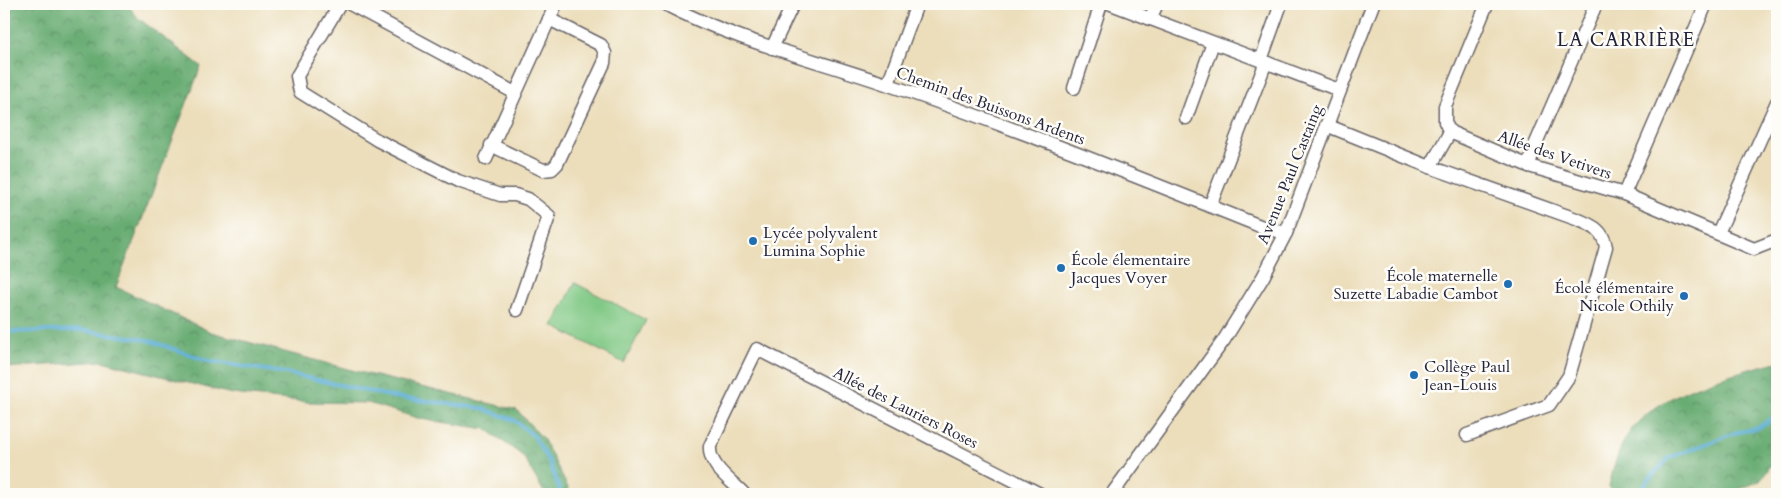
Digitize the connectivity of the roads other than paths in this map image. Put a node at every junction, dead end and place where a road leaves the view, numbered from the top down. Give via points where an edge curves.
1 (340, 4) edge
2 (350, 4) edge
3 (556, 4) edge
4 (665, 4) edge
5 (792, 4) edge
6 (917, 4) edge
7 (1102, 4) edge
8 (1111, 4) edge
9 (1157, 4) edge
10 (1281, 4) edge
11 (1373, 4) edge
12 (1487, 4) edge
13 (1596, 4) edge
14 (1706, 4) edge
15 (548, 19) junction
16 (1150, 19) junction
17 (1213, 43) junction
18 (772, 48) junction
19 (1264, 61) junction
20 (888, 84) junction
21 (1074, 88) dead end
22 (1339, 90) junction
23 (515, 93) junction
24 (1777, 102) edge
25 (1186, 118) dead end
26 (1326, 125) junction
27 (1450, 132) junction
28 (491, 146) junction
29 (486, 158) dead end
30 (1529, 166) junction
31 (1430, 167) junction
32 (1624, 194) junction
33 (1210, 206) junction
34 (1718, 233) junction
35 (1286, 234) junction
36 (1777, 240) edge
37 (517, 310) dead end
38 (1467, 435) dead end
39 (744, 494) edge
40 (1040, 494) edge
41 (1112, 494) edge

1 - 37 street via 297,76 300,92 377,140 458,181 500,195 528,199 549,216
2 - 23 street
3 - 15 street
4 - 18 street, Chemin des Buissons Ardents
5 - 18 street
6 - 20 street
7 - 21 street
8 - 16 street
9 - 16 street
10 - 19 street
11 - 22 street, Avenue Paul Castaing
12 - 27 street via 1445,106 1444,116
13 - 30 street
14 - 32 street
15 - 23 street
15 - 28 street via 601,45 606,53 604,63 552,169 543,170
16 - 17 street
17 - 19 street
17 - 25 street
18 - 20 street, Chemin des Buissons Ardents
19 - 22 street
19 - 33 street
20 - 33 street, Chemin des Buissons Ardents via 1061,146
22 - 26 street, Avenue Paul Castaing
23 - 28 street
24 - 34 street
26 - 31 street
26 - 35 street, Avenue Paul Castaing
27 - 30 street, Allée des Vetivers
27 - 31 street
28 - 29 street
30 - 32 street, Allée des Vetivers
31 - 38 street via 1596,227 1606,247 1569,376 1549,405
32 - 34 street, Allée des Vetivers
33 - 35 street, Chemin des Buissons Ardents
34 - 36 street, Allée des Vetivers via 1754,248
35 - 41 street, Avenue Paul Castaing via 1224,340
39 - 40 street, Allée des Lauriers Roses via 715,465 709,453 711,440 757,349

